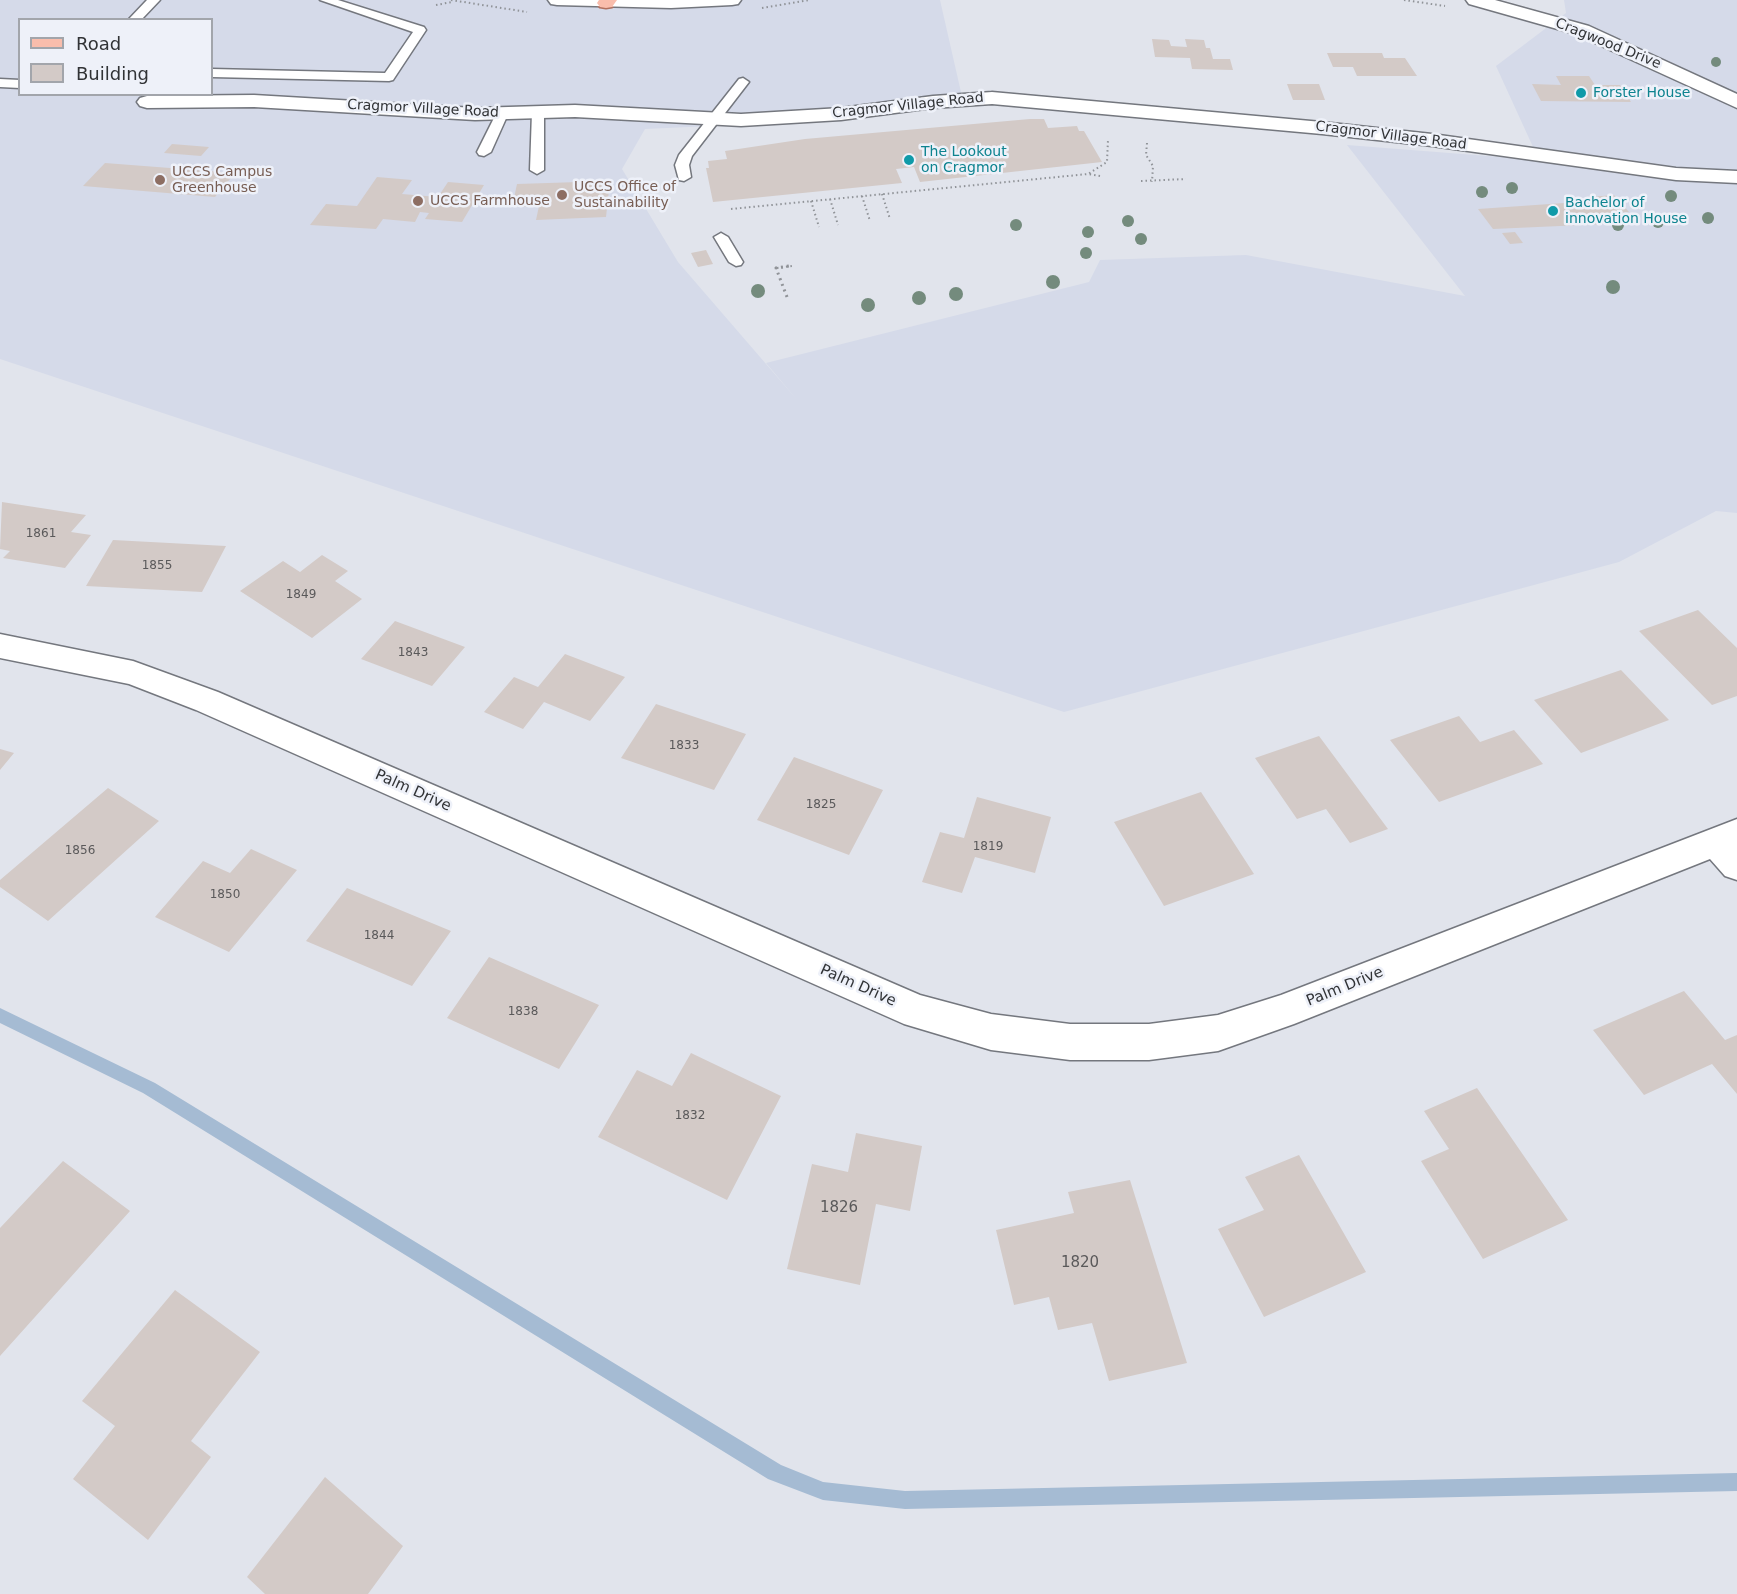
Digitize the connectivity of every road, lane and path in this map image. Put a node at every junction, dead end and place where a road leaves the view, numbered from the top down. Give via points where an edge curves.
1 (153, 0) edge
2 (326, 0) edge
3 (557, 0) edge
4 (732, 0) edge
5 (1475, 0) edge
6 (456, 1) edge
7 (607, 1) edge
8 (443, 4) dead end
9 (136, 18) edge
10 (213, 73) edge
11 (743, 82) dead end
12 (0, 83) edge
13 (18, 84) edge
14 (147, 102) dead end
15 (1737, 102) edge
16 (538, 112) junction
17 (502, 114) junction
18 (714, 118) junction
19 (1107, 133) dead end
20 (484, 152) dead end
21 (537, 170) dead end
22 (1088, 174) junction
23 (1100, 176) dead end
24 (684, 177) dead end
25 (1737, 177) edge
26 (1186, 179) dead end
27 (1141, 181) dead end
28 (882, 194) junction
29 (862, 196) junction
30 (830, 199) junction
31 (811, 201) junction
32 (730, 209) dead end
33 (890, 219) dead end
34 (870, 221) dead end
35 (838, 225) dead end
36 (819, 227) dead end
37 (721, 237) dead end
38 (736, 262) dead end
39 (792, 266) dead end
40 (787, 297) dead end
41 (0, 646) edge
42 (1730, 846) edge

1 - 9 lane
2 - 10 lane via 420,30 389,77
3 - 7 street
4 - 7 street
5 - 15 street, Cragwood Drive via 1582,30
6 - 8 path
11 - 18 lane
12 - 13 lane
14 - 17 street, Cragmor Village Road via 254,101
16 - 17 street, Cragmor Village Road
16 - 18 street, Cragmor Village Road
16 - 21 lane
17 - 20 lane
18 - 24 lane via 686,155 682,165
18 - 25 street, Cragmor Village Road via 841,114 933,102 1028,99 1432,140 1676,174
19 - 22 path via 1107,162
22 - 23 path
22 - 28 path
26 - 27 path
28 - 29 path
28 - 33 path
29 - 30 path
29 - 34 path
30 - 31 path
30 - 35 path
31 - 32 path
31 - 36 path
37 - 38 lane
39 - 40 path via 776,268
41 - 42 street, Palm Drive via 133,673 207,701 917,1011 991,1032 1070,1042 1149,1042 1218,1033

